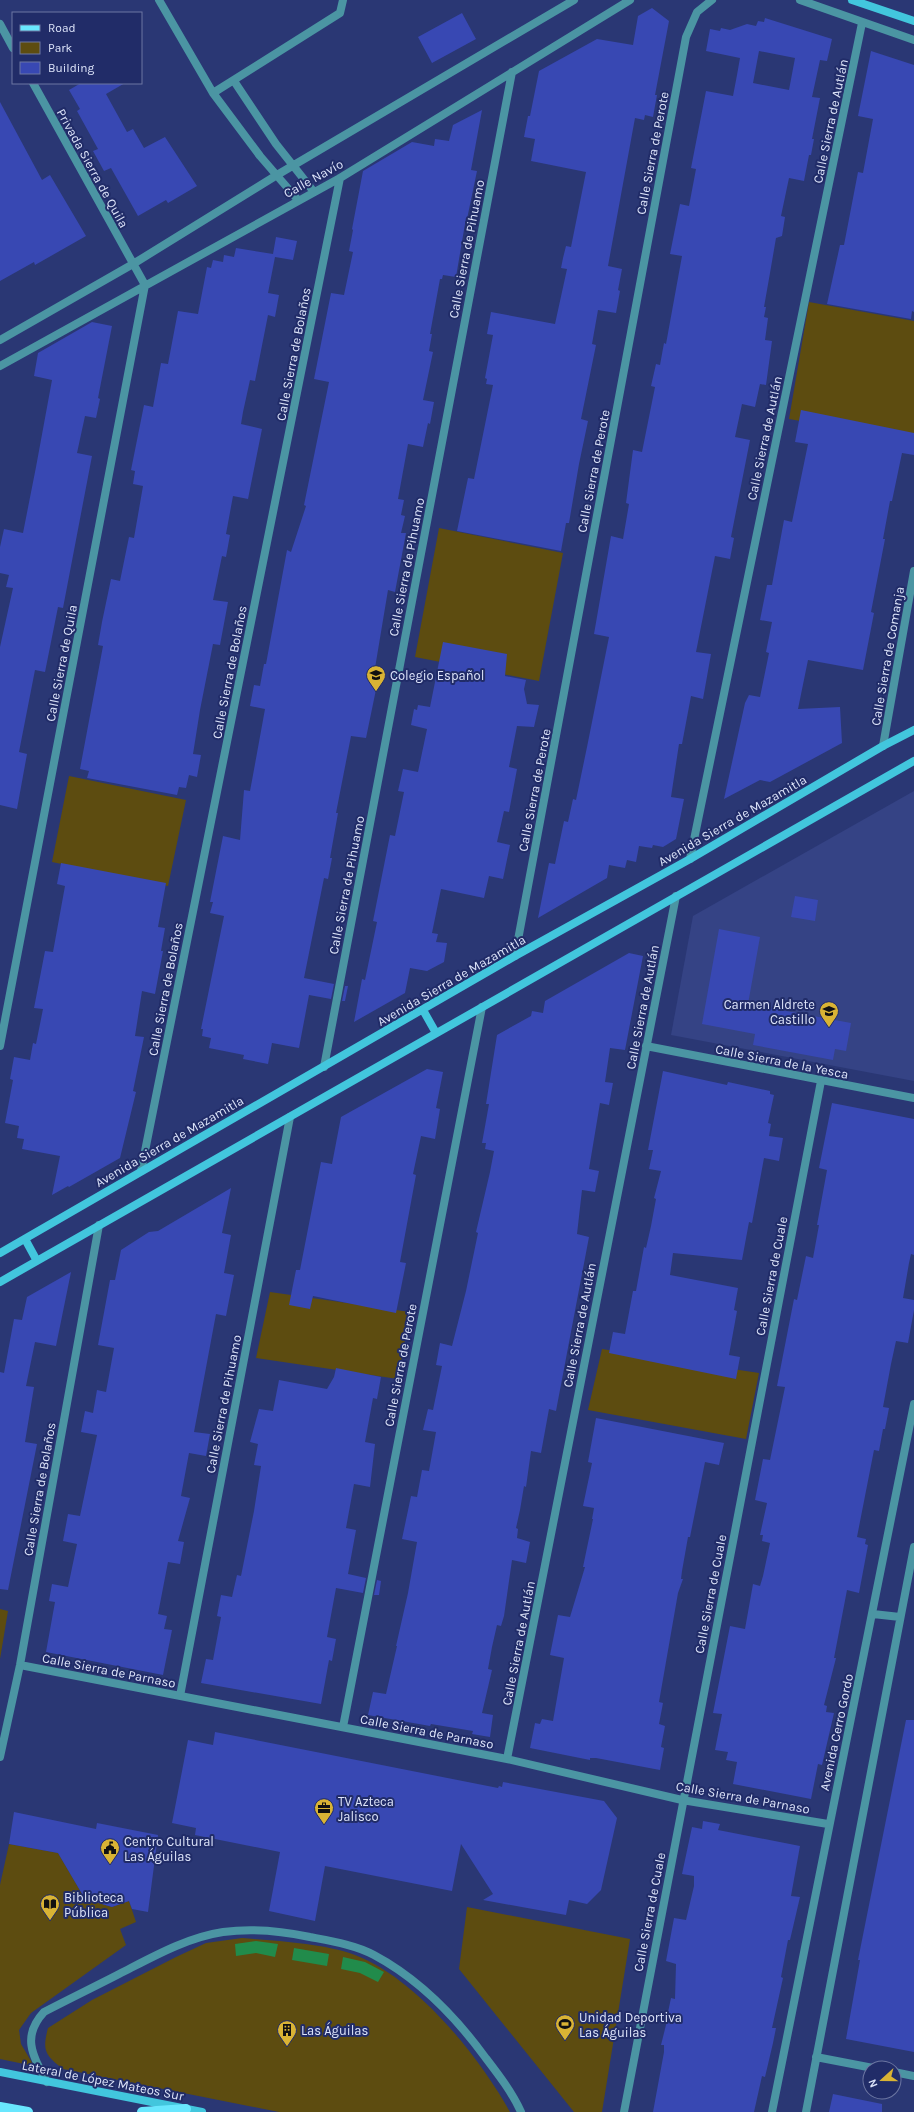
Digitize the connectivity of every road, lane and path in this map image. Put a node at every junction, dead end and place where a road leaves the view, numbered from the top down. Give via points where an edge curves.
1 (159, 0) edge
2 (343, 0) edge
3 (574, 0) edge
4 (630, 0) edge
5 (712, 0) edge
6 (800, 0) edge
7 (852, 0) edge
8 (914, 21) edge
9 (862, 23) junction
10 (0, 24) edge
11 (914, 40) edge
12 (12, 46) edge
13 (512, 72) junction
14 (234, 80) junction
15 (34, 84) edge
16 (213, 93) junction
17 (292, 166) junction
18 (277, 175) junction
19 (340, 178) junction
20 (314, 192) junction
21 (298, 200) junction
22 (133, 264) junction
23 (145, 285) junction
24 (0, 340) edge
25 (1, 362) edge
26 (914, 570) edge
27 (914, 730) edge
28 (883, 746) junction
29 (914, 761) edge
30 (690, 859) junction
31 (676, 896) junction
32 (515, 956) junction
33 (482, 1007) junction
34 (423, 1010) junction
35 (436, 1033) junction
36 (0, 1046) edge
37 (646, 1046) junction
38 (324, 1067) junction
39 (821, 1081) junction
40 (914, 1098) edge
41 (290, 1117) junction
42 (141, 1171) junction
43 (99, 1225) junction
44 (25, 1238) junction
45 (0, 1252) edge
46 (37, 1261) junction
47 (0, 1282) edge
48 (914, 1404) edge
49 (914, 1547) edge
50 (873, 1614) junction
51 (900, 1617) junction
52 (20, 1664) junction
53 (180, 1696) junction
54 (342, 1727) junction
55 (0, 1757) edge
56 (507, 1759) junction
57 (682, 1800) junction
58 (828, 1824) junction
59 (816, 2057) junction
60 (862, 2066) edge
61 (0, 2072) edge
62 (902, 2074) edge
63 (914, 2076) edge
64 (47, 2082) junction
65 (0, 2107) edge
66 (186, 2109) junction
67 (28, 2112) edge
68 (142, 2112) edge
69 (202, 2112) edge
70 (522, 2112) edge
71 (624, 2112) edge
72 (772, 2112) edge
73 (806, 2112) edge

1 - 16 street
2 - 14 street via 340,13
3 - 17 street, Calle Navío
4 - 13 street, Calle Navío
5 - 32 street, Calle Sierra de Perote via 697,12 686,37
6 - 9 street
7 - 8 street
9 - 11 street
9 - 30 street, Calle Sierra de Autlán
10 - 12 street
13 - 19 street, Calle Navío
13 - 38 street, Calle Sierra de Pihuamo
14 - 16 street
14 - 17 street
15 - 22 street, Privada Sierra de Quila
16 - 18 street
17 - 18 street, Calle Navío
17 - 20 street
18 - 21 street
18 - 22 street, Calle Navío
19 - 20 street, Calle Navío
19 - 42 street, Calle Sierra de Bolaños
20 - 21 street, Calle Navío
21 - 23 street, Calle Navío
22 - 23 street, Privada Sierra de Quila
22 - 24 street, Calle Navío
23 - 25 street, Calle Navío
23 - 36 street, Calle Sierra de Quila
26 - 28 street, Calle Sierra de Comanja
27 - 28 street, Avenida Sierra de Mazamitla
28 - 30 street, Avenida Sierra de Mazamitla
29 - 31 street
30 - 32 street, Avenida Sierra de Mazamitla
31 - 33 street
31 - 37 street, Calle Sierra de Autlán
32 - 34 street, Avenida Sierra de Mazamitla
33 - 35 street
33 - 54 street, Calle Sierra de Perote
34 - 35 street
34 - 38 street, Avenida Sierra de Mazamitla
35 - 41 street
37 - 39 street, Calle Sierra de la Yesca
37 - 56 street, Calle Sierra de Autlán
38 - 42 street, Avenida Sierra de Mazamitla
39 - 40 street, Calle Sierra de la Yesca
39 - 57 street, Calle Sierra de Cuale
41 - 43 street
41 - 53 street, Calle Sierra de Pihuamo
42 - 44 street, Avenida Sierra de Mazamitla
43 - 46 street
43 - 52 street, Calle Sierra de Bolaños
44 - 45 street, Avenida Sierra de Mazamitla
44 - 46 street
46 - 47 street
48 - 50 street, Avenida Cerro Gordo
49 - 51 street
50 - 51 street
50 - 58 street, Avenida Cerro Gordo
51 - 59 street
52 - 53 street, Calle Sierra de Parnaso
52 - 55 street, Calle Sierra de Bolaños
53 - 54 street, Calle Sierra de Parnaso
54 - 56 street, Calle Sierra de Parnaso
56 - 57 street, Calle Sierra de Parnaso
57 - 58 street, Calle Sierra de Parnaso
57 - 71 street, Calle Sierra de Cuale
58 - 72 street, Avenida Cerro Gordo
59 - 60 street
59 - 73 street
61 - 64 street, Lateral de López Mateos Sur
62 - 63 street
64 - 66 street, Lateral de López Mateos Sur
64 - 70 street via 32,2048 30,2035 35,2022 44,2012 158,1954 188,1942 223,1932 262,1930 332,1941 373,1954 406,1975 441,2005 468,2033
65 - 67 main road
66 - 68 main road
66 - 69 street, Lateral de López Mateos Sur

